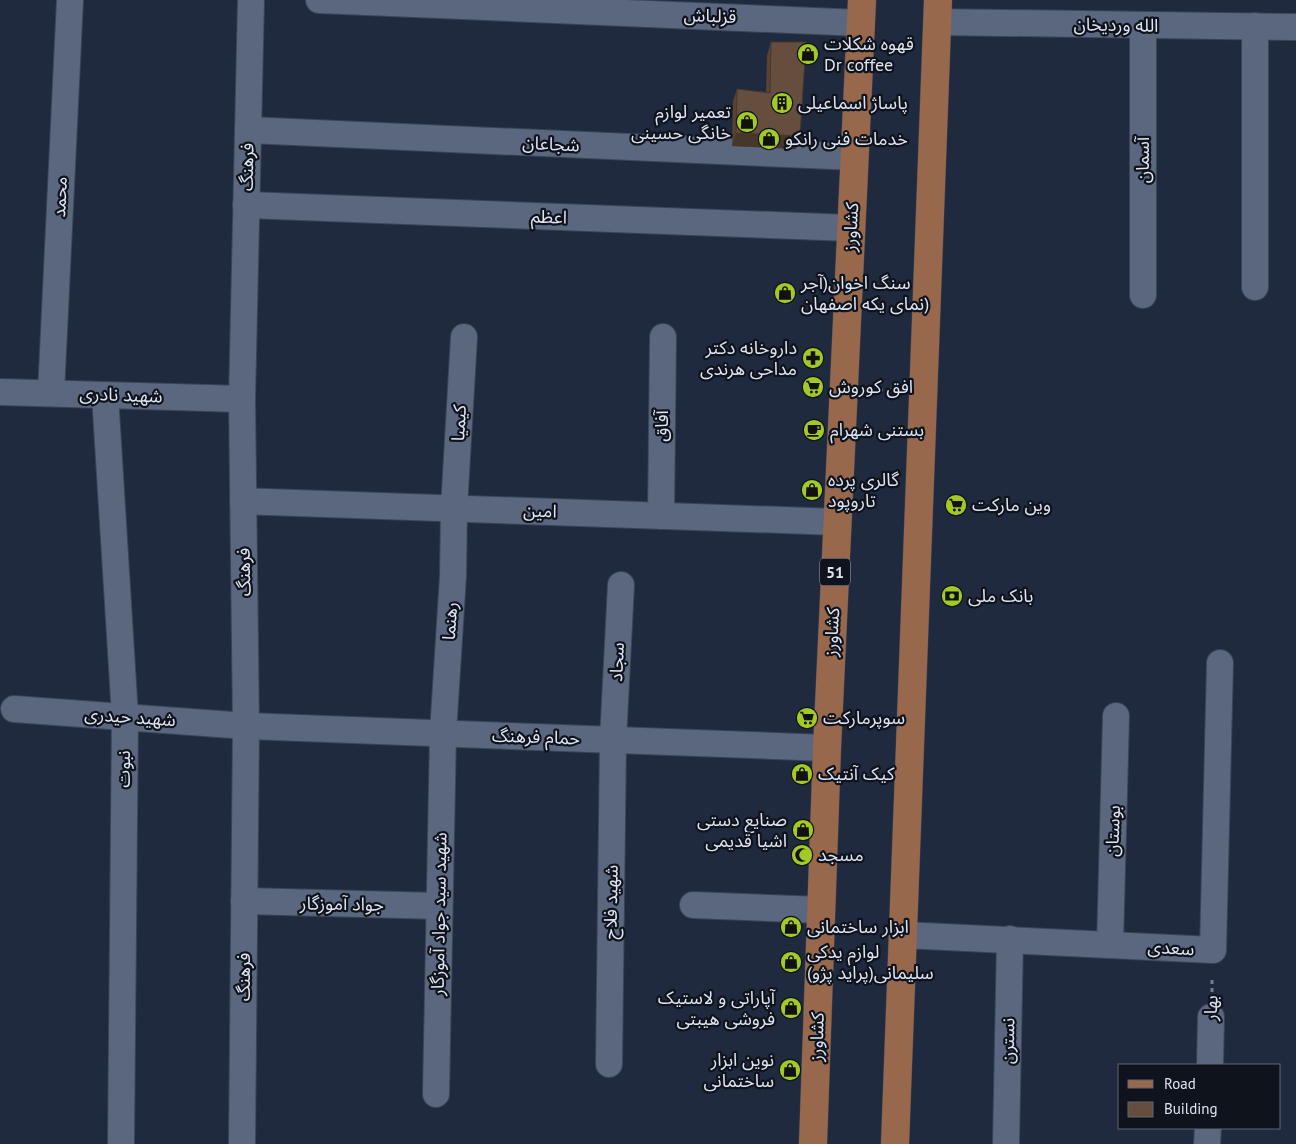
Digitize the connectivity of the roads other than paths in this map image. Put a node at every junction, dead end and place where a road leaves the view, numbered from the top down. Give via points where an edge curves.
1 (70, 0) edge
2 (251, 0) edge
3 (319, 0) edge
4 (861, 11) edge
5 (937, 11) edge
6 (1142, 25) junction
7 (1255, 26) junction
8 (1296, 27) edge
9 (248, 130) junction
10 (855, 157) junction
11 (246, 205) junction
12 (851, 228) junction
13 (1255, 287) dead end
14 (1142, 294) dead end
15 (464, 337) dead end
16 (663, 337) dead end
17 (0, 392) edge
18 (50, 393) junction
19 (105, 395) junction
20 (242, 399) junction
21 (243, 500) junction
22 (454, 508) junction
23 (661, 516) junction
24 (837, 522) junction
25 (620, 585) dead end
26 (1220, 663) dead end
27 (14, 709) dead end
28 (125, 716) junction
29 (1116, 716) dead end
30 (246, 726) junction
31 (443, 733) junction
32 (613, 740) junction
33 (827, 748) junction
34 (244, 901) junction
35 (693, 905) dead end
36 (439, 906) junction
37 (821, 910) junction
38 (903, 935) junction
39 (1010, 939) junction
40 (1110, 945) junction
41 (1211, 1017) road end
42 (608, 1064) dead end
43 (1210, 1064) edge
44 (436, 1094) dead end
45 (1208, 1129) edge
46 (121, 1144) edge
47 (242, 1144) edge
48 (813, 1144) edge
49 (895, 1144) edge
50 (1006, 1144) edge
51 (1207, 1144) edge

1 - 18 street, محمد
2 - 9 street, فرهنگ
3 - 4 street, قزلباش
4 - 10 main road, کشاورز / 51
5 - 6 street, الله وردیخان
5 - 38 main road
6 - 7 street, الله وردیخان
6 - 14 street, آسمان
7 - 8 street, الله وردیخان
7 - 13 street
9 - 10 street, شجاعان
9 - 11 street, فرهنگ
10 - 12 main road, کشاورز / 51
11 - 12 street, اعظم
11 - 20 street, فرهنگ
12 - 24 main road, کشاورز / 51
15 - 22 street, کیمیا
16 - 23 street, آفاق
17 - 18 street, شهید نادری
18 - 19 street, شهید نادری
19 - 20 street, شهید نادری
19 - 28 street, نبوت
20 - 21 street, فرهنگ
21 - 22 street, امین
21 - 30 street, فرهنگ
22 - 23 street, امین
22 - 31 street, رهنما
23 - 24 street, امین
24 - 33 main road, کشاورز / 51
25 - 32 street, سجاد
26 - 40 street, سعدی via 1213,950
27 - 28 street, شهید حیدری
28 - 30 street, شهید حیدری
28 - 46 street, نبوت
29 - 40 street, بوستان
30 - 31 street, حمام فرهنگ
30 - 34 street, فرهنگ
31 - 32 street, حمام فرهنگ
31 - 36 street, شهید سید جواد آموزگار
32 - 33 street, حمام فرهنگ
32 - 42 street, شهید فلاح
33 - 37 main road, کشاورز / 51
34 - 36 street, جواد آموزگار
34 - 47 street, فرهنگ
35 - 37 street
36 - 44 street, شهید سید جواد آموزگار
37 - 48 main road, کشاورز / 51
38 - 39 street, سعدی
38 - 49 main road
39 - 40 street, سعدی
39 - 50 street, نسترن
41 - 43 street, بهار
45 - 51 street

